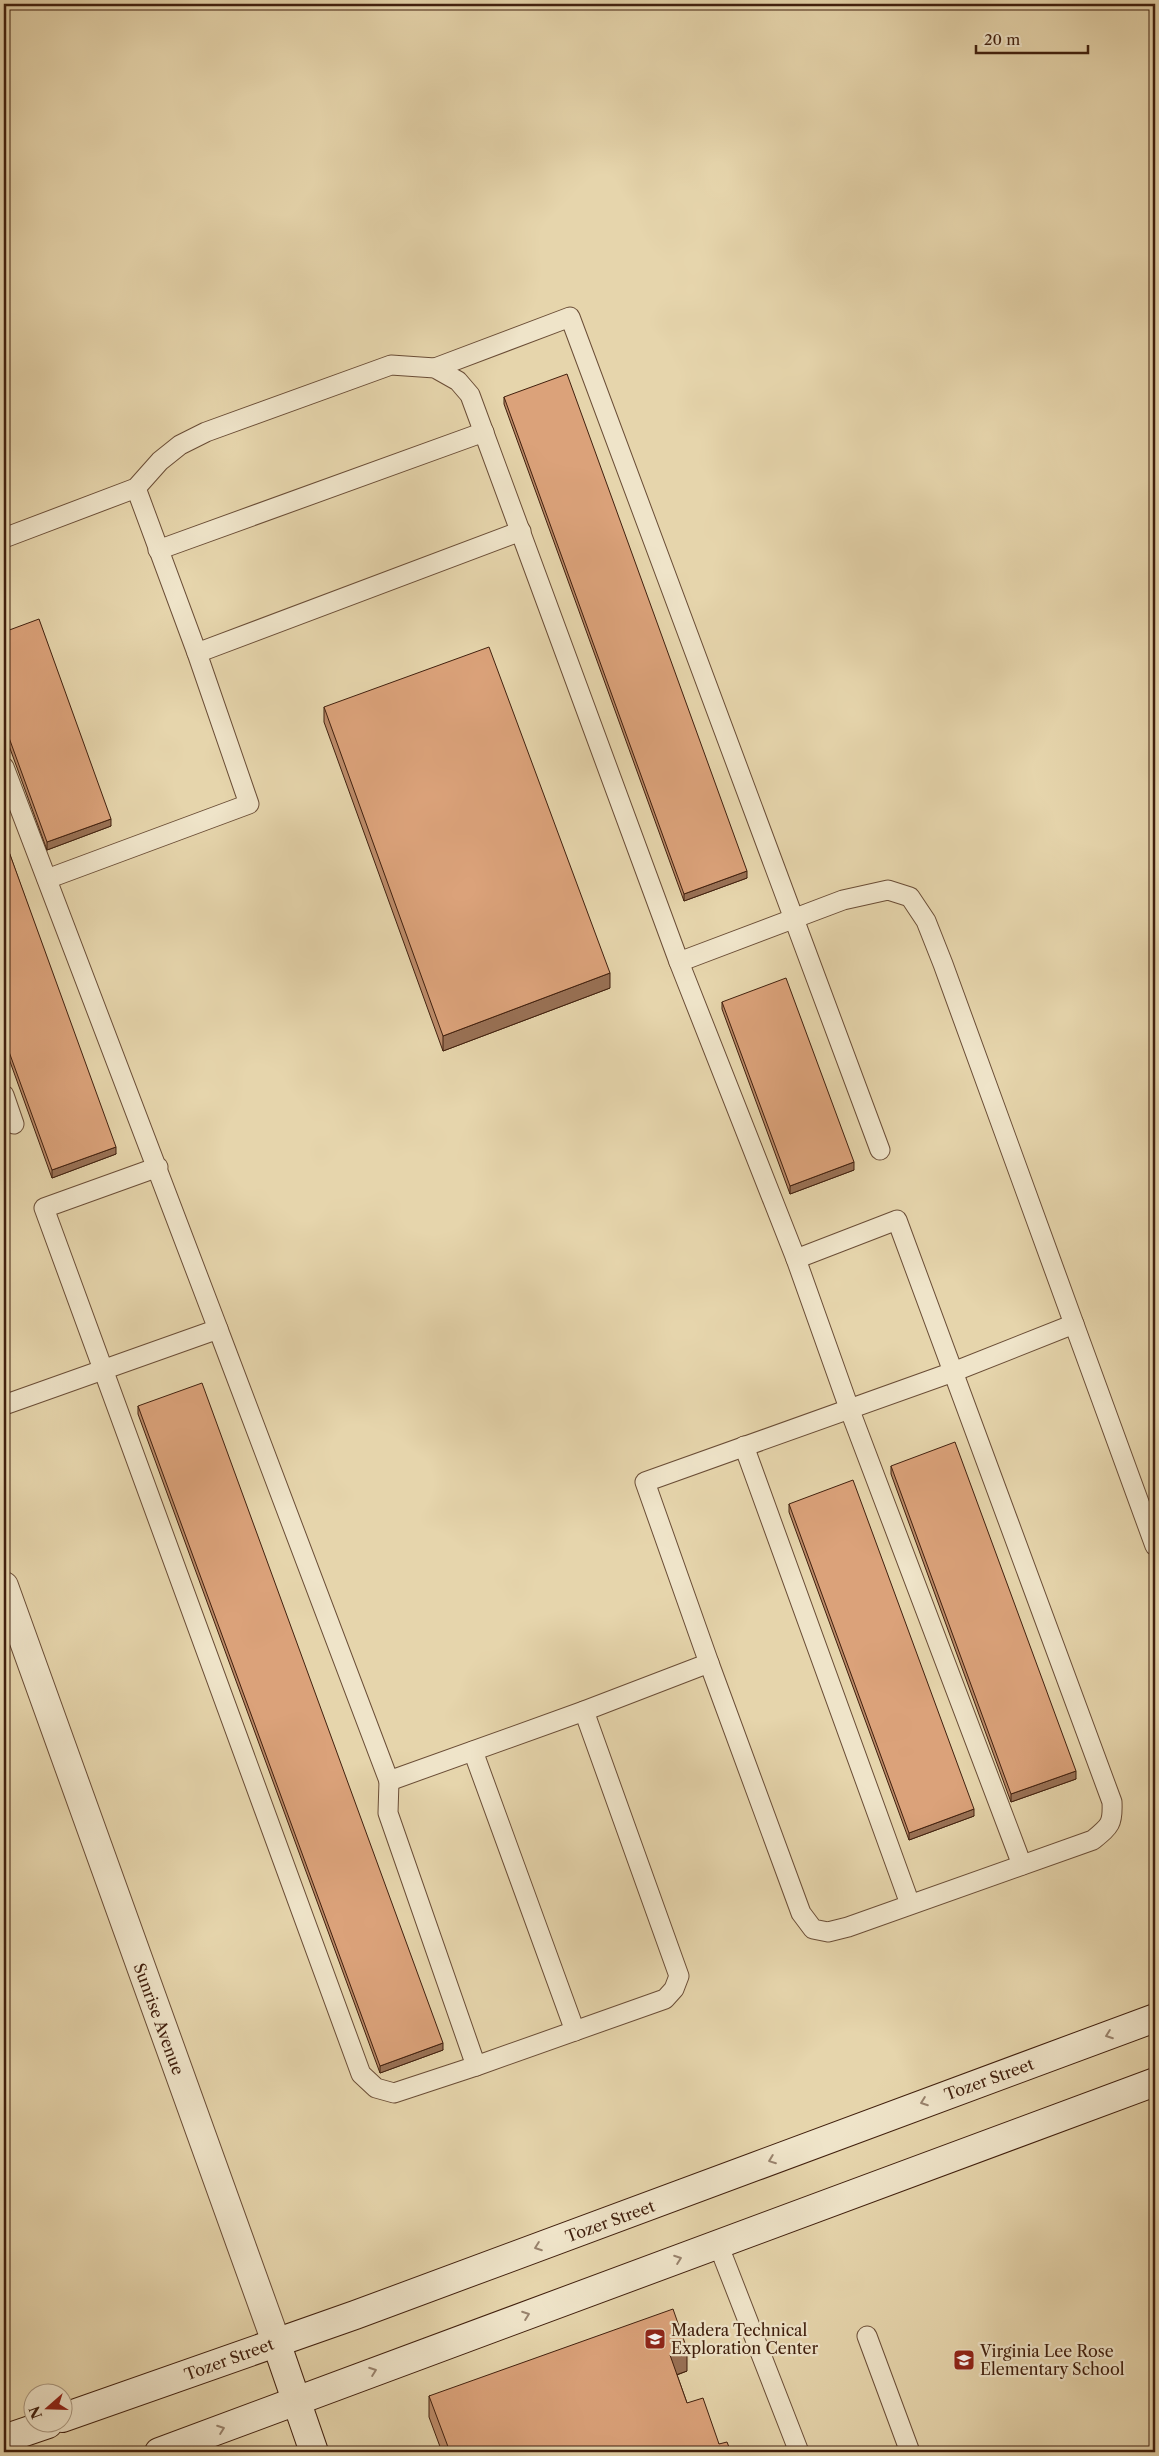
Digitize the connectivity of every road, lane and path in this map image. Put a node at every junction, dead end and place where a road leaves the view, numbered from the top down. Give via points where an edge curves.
1 (435, 368) junction
2 (484, 432) junction
3 (136, 488) junction
4 (521, 531) junction
5 (4, 538) edge
6 (158, 550) junction
7 (197, 653) junction
8 (4, 767) edge
9 (47, 879) junction
10 (794, 919) junction
11 (679, 962) junction
12 (4, 1095) edge
13 (14, 1124) dead end
14 (880, 1150) dead end
15 (158, 1167) junction
16 (796, 1260) junction
17 (1074, 1324) junction
18 (218, 1329) junction
19 (103, 1371) junction
20 (953, 1372) junction
21 (4, 1404) edge
22 (849, 1408) junction
23 (744, 1446) junction
24 (1155, 1546) edge
25 (4, 1586) edge
26 (709, 1663) junction
27 (584, 1711) junction
28 (473, 1751) junction
29 (389, 1781) junction
30 (1022, 1865) junction
31 (910, 1904) junction
32 (1155, 2018) edge
33 (574, 2031) junction
34 (476, 2066) junction
35 (1155, 2082) edge
36 (718, 2244) junction
37 (867, 2336) dead end
38 (276, 2342) junction
39 (297, 2402) junction
40 (72, 2414) edge
41 (22, 2433) edge
42 (4, 2439) edge
43 (159, 2452) edge
44 (314, 2452) edge
45 (799, 2452) edge
46 (910, 2452) edge

1 - 2 lane via 458,381 470,395
1 - 3 lane via 391,365 206,432 180,445 160,461
1 - 10 lane via 570,317
2 - 4 lane
2 - 6 lane
3 - 5 lane
3 - 6 lane
4 - 7 lane
4 - 11 lane
6 - 7 lane
7 - 9 lane via 249,804
8 - 9 lane
9 - 15 lane
10 - 11 lane
10 - 14 lane
10 - 17 lane via 843,900 888,890 910,897 926,921 943,964
11 - 16 lane
12 - 13 lane
15 - 18 lane
15 - 19 lane via 44,1208
16 - 20 lane via 897,1220
16 - 22 lane
17 - 20 lane
17 - 24 lane
18 - 19 lane
18 - 29 lane
19 - 21 lane
19 - 34 lane via 361,2074 376,2088 394,2094
20 - 22 lane
20 - 30 lane via 1112,1802 1113,1820 1092,1840
22 - 23 lane
22 - 30 lane
23 - 26 lane via 645,1482
23 - 31 lane
25 - 38 street, Sunrise Avenue
26 - 27 lane
26 - 31 lane via 801,1913 813,1929 828,1932 848,1927
27 - 28 lane
27 - 33 lane via 679,1976 665,1999
28 - 29 lane
28 - 33 lane
29 - 34 lane via 388,1813
30 - 31 lane
32 -> 38 street, Tozer Street
33 - 34 lane
35 - 36 street
39 -> 36 street
36 - 45 lane
37 - 46 lane
38 - 39 street, Sunrise Avenue
38 - 40 street, Tozer Street
43 -> 39 street
39 - 44 street, Sunrise Avenue
41 - 42 street

